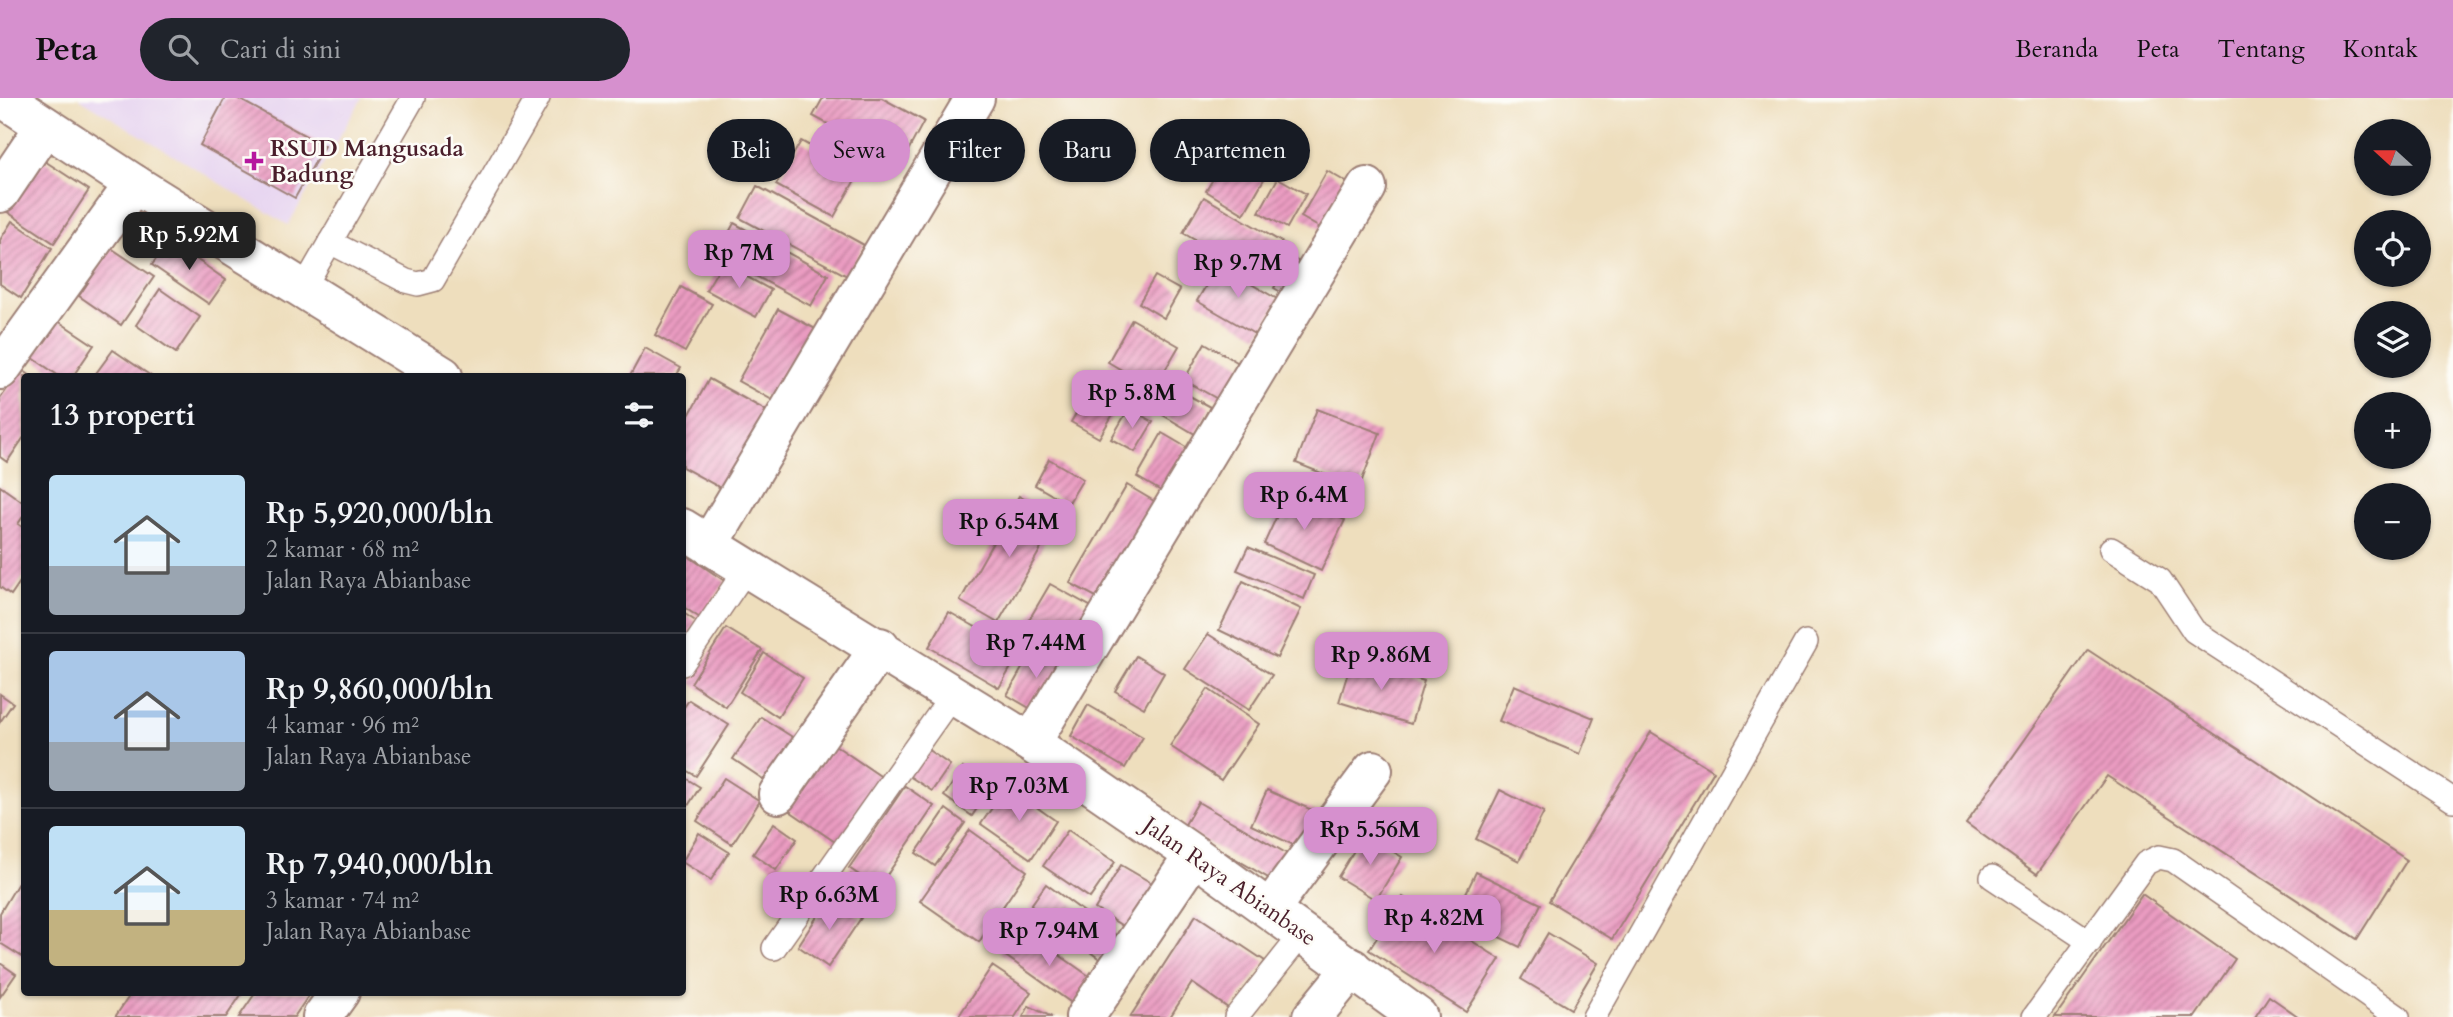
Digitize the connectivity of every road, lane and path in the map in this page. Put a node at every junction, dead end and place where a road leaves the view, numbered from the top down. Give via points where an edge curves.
1 (3, 98) edge
2 (414, 98) edge
3 (538, 98) edge
4 (975, 98) edge
5 (46, 126) junction
6 (134, 184) junction
7 (1367, 187) dead end
8 (0, 193) edge
9 (330, 242) junction
10 (303, 289) junction
11 (0, 370) edge
12 (438, 373) edge
13 (696, 537) edge
14 (2111, 550) dead end
15 (747, 568) junction
16 (1806, 642) dead end
17 (880, 647) junction
18 (686, 658) edge
19 (954, 693) junction
20 (1031, 743) junction
21 (1373, 770) dead end
22 (778, 794) dead end
23 (2453, 800) edge
24 (1194, 855) junction
25 (1992, 877) dead end
26 (1270, 909) junction
27 (1303, 933) junction
28 (2090, 942) junction
29 (774, 948) dead end
30 (1352, 968) junction
31 (337, 996) edge
32 (322, 1017) edge
33 (1085, 1017) edge
34 (1236, 1017) edge
35 (1312, 1017) edge
36 (1418, 1017) edge
37 (1594, 1017) edge
38 (2034, 1017) edge
39 (2398, 1017) edge

1 - 5 street
2 - 9 lane
3 - 9 lane via 433,280 406,281
4 - 13 street
5 - 6 street
5 - 8 street
6 - 10 street
6 - 11 street
7 - 20 street
9 - 10 lane
10 - 12 street
13 - 15 street, Jalan Raya Abianbase
14 - 23 lane via 2160,580 2194,631
15 - 17 street, Jalan Raya Abianbase
15 - 18 lane
16 - 37 lane
17 - 19 street, Jalan Raya Abianbase
17 - 22 street
19 - 20 street, Jalan Raya Abianbase
19 - 29 lane
20 - 24 street, Jalan Raya Abianbase
21 - 26 street
24 - 26 street, Jalan Raya Abianbase
24 - 33 street
25 - 28 lane
26 - 27 street, Jalan Raya Abianbase
27 - 30 street, Jalan Raya Abianbase
27 - 34 lane
28 - 38 lane
28 - 39 lane via 2146,863 2159,857 2173,860
30 - 35 street
30 - 36 street, Jalan Raya Abianbase
31 - 32 street

